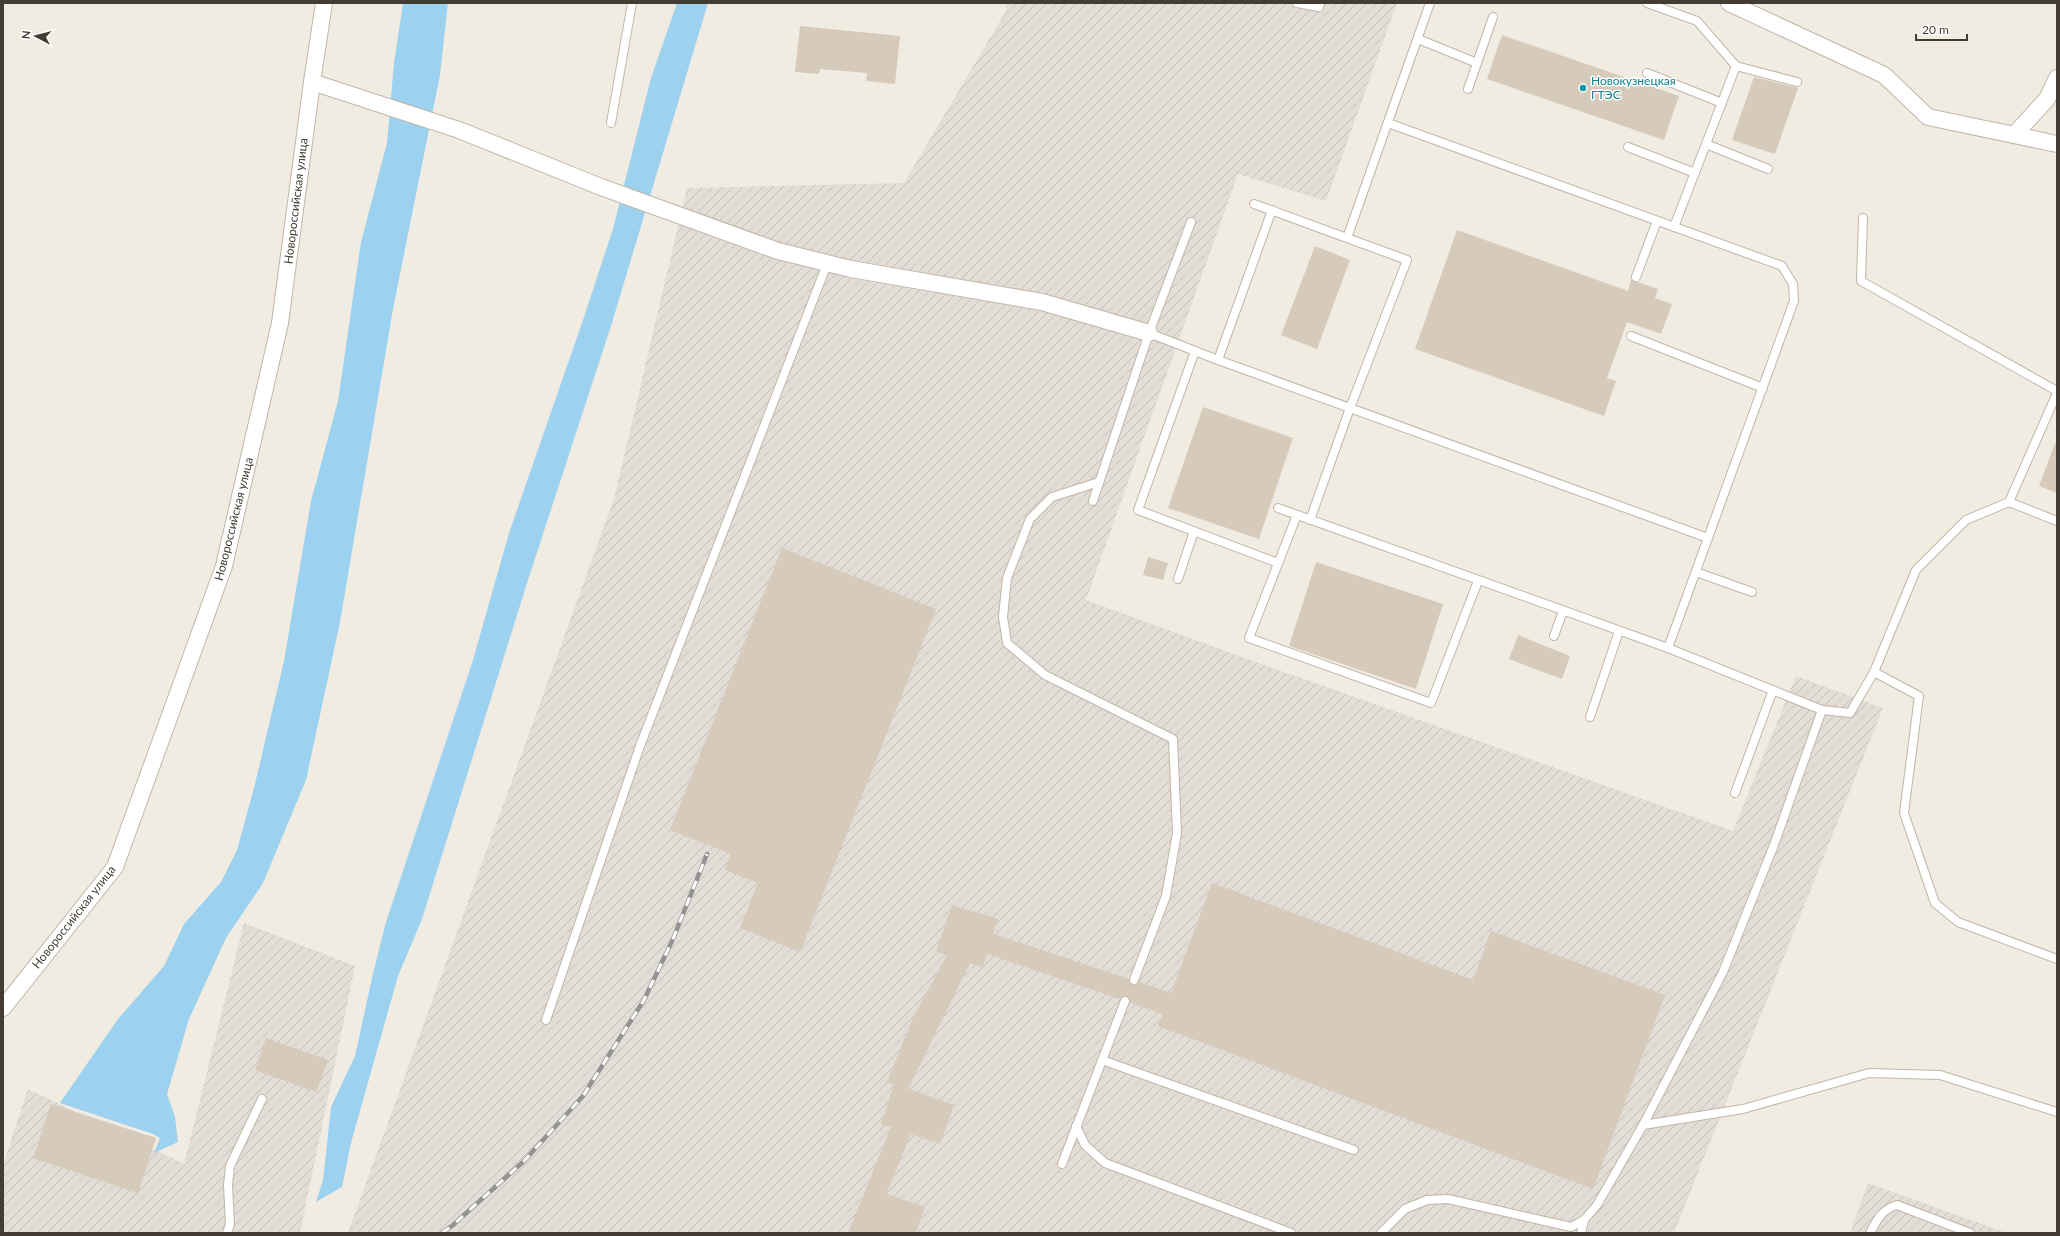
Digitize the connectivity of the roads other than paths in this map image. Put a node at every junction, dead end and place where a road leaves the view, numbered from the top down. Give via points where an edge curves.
1 (324, 3) edge
2 (632, 3) edge
3 (1297, 3) edge
4 (1320, 3) edge
5 (1430, 3) edge
6 (1647, 3) edge
7 (1729, 3) edge
8 (1493, 17) dead end
9 (1418, 39) junction
10 (1477, 63) junction
11 (1736, 66) junction
12 (1647, 73) dead end
13 (2057, 78) edge
14 (312, 82) junction
15 (1798, 82) dead end
16 (1468, 89) dead end
17 (1722, 102) junction
18 (611, 123) dead end
19 (1388, 123) junction
20 (2014, 135) junction
21 (1706, 144) junction
22 (2057, 144) edge
23 (1628, 147) dead end
24 (1768, 169) dead end
25 (1695, 173) junction
26 (1254, 204) dead end
27 (1272, 210) junction
28 (1863, 218) dead end
29 (1657, 221) junction
30 (1191, 222) dead end
31 (1674, 227) junction
32 (1347, 238) junction
33 (827, 264) junction
34 (1636, 277) dead end
35 (1149, 333) junction
36 (1631, 336) dead end
37 (1195, 351) junction
38 (1218, 360) junction
39 (1763, 388) junction
40 (2057, 392) edge
41 (1350, 408) junction
42 (1100, 482) junction
43 (1093, 501) dead end
44 (2009, 502) junction
45 (1278, 508) dead end
46 (1297, 515) junction
47 (1310, 520) junction
48 (2057, 521) edge
49 (1194, 531) junction
50 (1708, 538) junction
51 (1278, 563) junction
52 (1696, 572) junction
53 (1178, 579) dead end
54 (1478, 581) junction
55 (1752, 592) dead end
56 (1563, 611) junction
57 (1619, 631) junction
58 (1554, 636) dead end
59 (1668, 648) junction
60 (1874, 672) junction
61 (1773, 690) junction
62 (1822, 710) junction
63 (1590, 717) dead end
64 (1735, 793) dead end
65 (2057, 959) edge
66 (1134, 980) dead end
67 (6, 1000) edge
68 (1125, 1001) dead end
69 (546, 1020) dead end
70 (1102, 1060) junction
71 (262, 1099) dead end
72 (2057, 1112) edge
73 (1643, 1125) junction
74 (1076, 1126) junction
75 (1354, 1150) dead end
76 (1062, 1164) dead end
77 (1584, 1220) junction
78 (227, 1233) edge
79 (1291, 1233) edge
80 (1381, 1233) edge
81 (1581, 1233) edge
82 (1870, 1233) edge
83 (1970, 1233) edge

1 - 14 street, Новороссийская улица
2 - 18 lane
3 - 4 lane via 1319,7
5 - 9 lane
6 - 11 lane via 1697,21
7 - 20 street via 1884,75 1928,117
8 - 10 lane
9 - 10 lane
9 - 19 lane
10 - 16 lane
11 - 15 lane
11 - 17 lane
12 - 17 lane
13 - 20 street via 2047,98
14 - 33 street via 459,130 601,187 778,251
14 - 67 street, Новороссийская улица via 280,323 224,566 115,866
17 - 21 lane
19 - 29 lane
19 - 32 lane
20 - 22 street
21 - 24 lane
21 - 25 lane
23 - 25 lane
25 - 31 lane
26 - 27 lane
27 - 32 lane
27 - 38 lane
28 - 40 lane via 1862,281
29 - 31 lane
29 - 34 lane
30 - 35 lane
31 - 39 lane via 1782,266 1793,284 1794,301
32 - 41 lane via 1407,260
33 - 35 street via 1042,302
33 - 69 lane via 640,746
35 - 37 lane
35 - 42 lane
36 - 39 lane
37 - 38 lane
37 - 49 lane via 1138,510
38 - 41 lane
39 - 50 lane
40 - 44 lane
41 - 47 lane
41 - 50 lane
42 - 43 lane
42 - 66 lane via 1052,497 1030,519 1007,578 1003,617 1007,643 1045,675 1173,739 1177,833 1166,896
44 - 48 lane
44 - 60 lane via 1966,520 1916,570
45 - 46 lane
46 - 47 lane
46 - 51 lane
47 - 54 lane
49 - 51 lane
49 - 53 lane
50 - 52 lane
51 - 54 lane via 1249,638 1431,703
52 - 55 lane
52 - 59 lane
54 - 56 lane
56 - 57 lane
56 - 58 lane
57 - 59 lane
57 - 63 lane
59 - 61 lane
60 - 62 lane via 1850,713
60 - 65 lane via 1919,696 1904,813 1935,903 1958,922
61 - 62 lane
61 - 64 lane
62 - 73 lane via 1774,845 1723,972
68 - 70 lane
70 - 74 lane
70 - 75 lane
71 - 78 lane via 230,1166 230,1224
72 - 73 lane via 1940,1075 1869,1073 1743,1109
73 - 77 lane via 1597,1205
74 - 76 lane
74 - 79 lane via 1085,1146 1105,1163
77 - 80 lane via 1571,1227 1448,1199 1427,1200 1405,1210
77 - 81 lane
82 - 83 lane via 1880,1216 1888,1208 1897,1205

